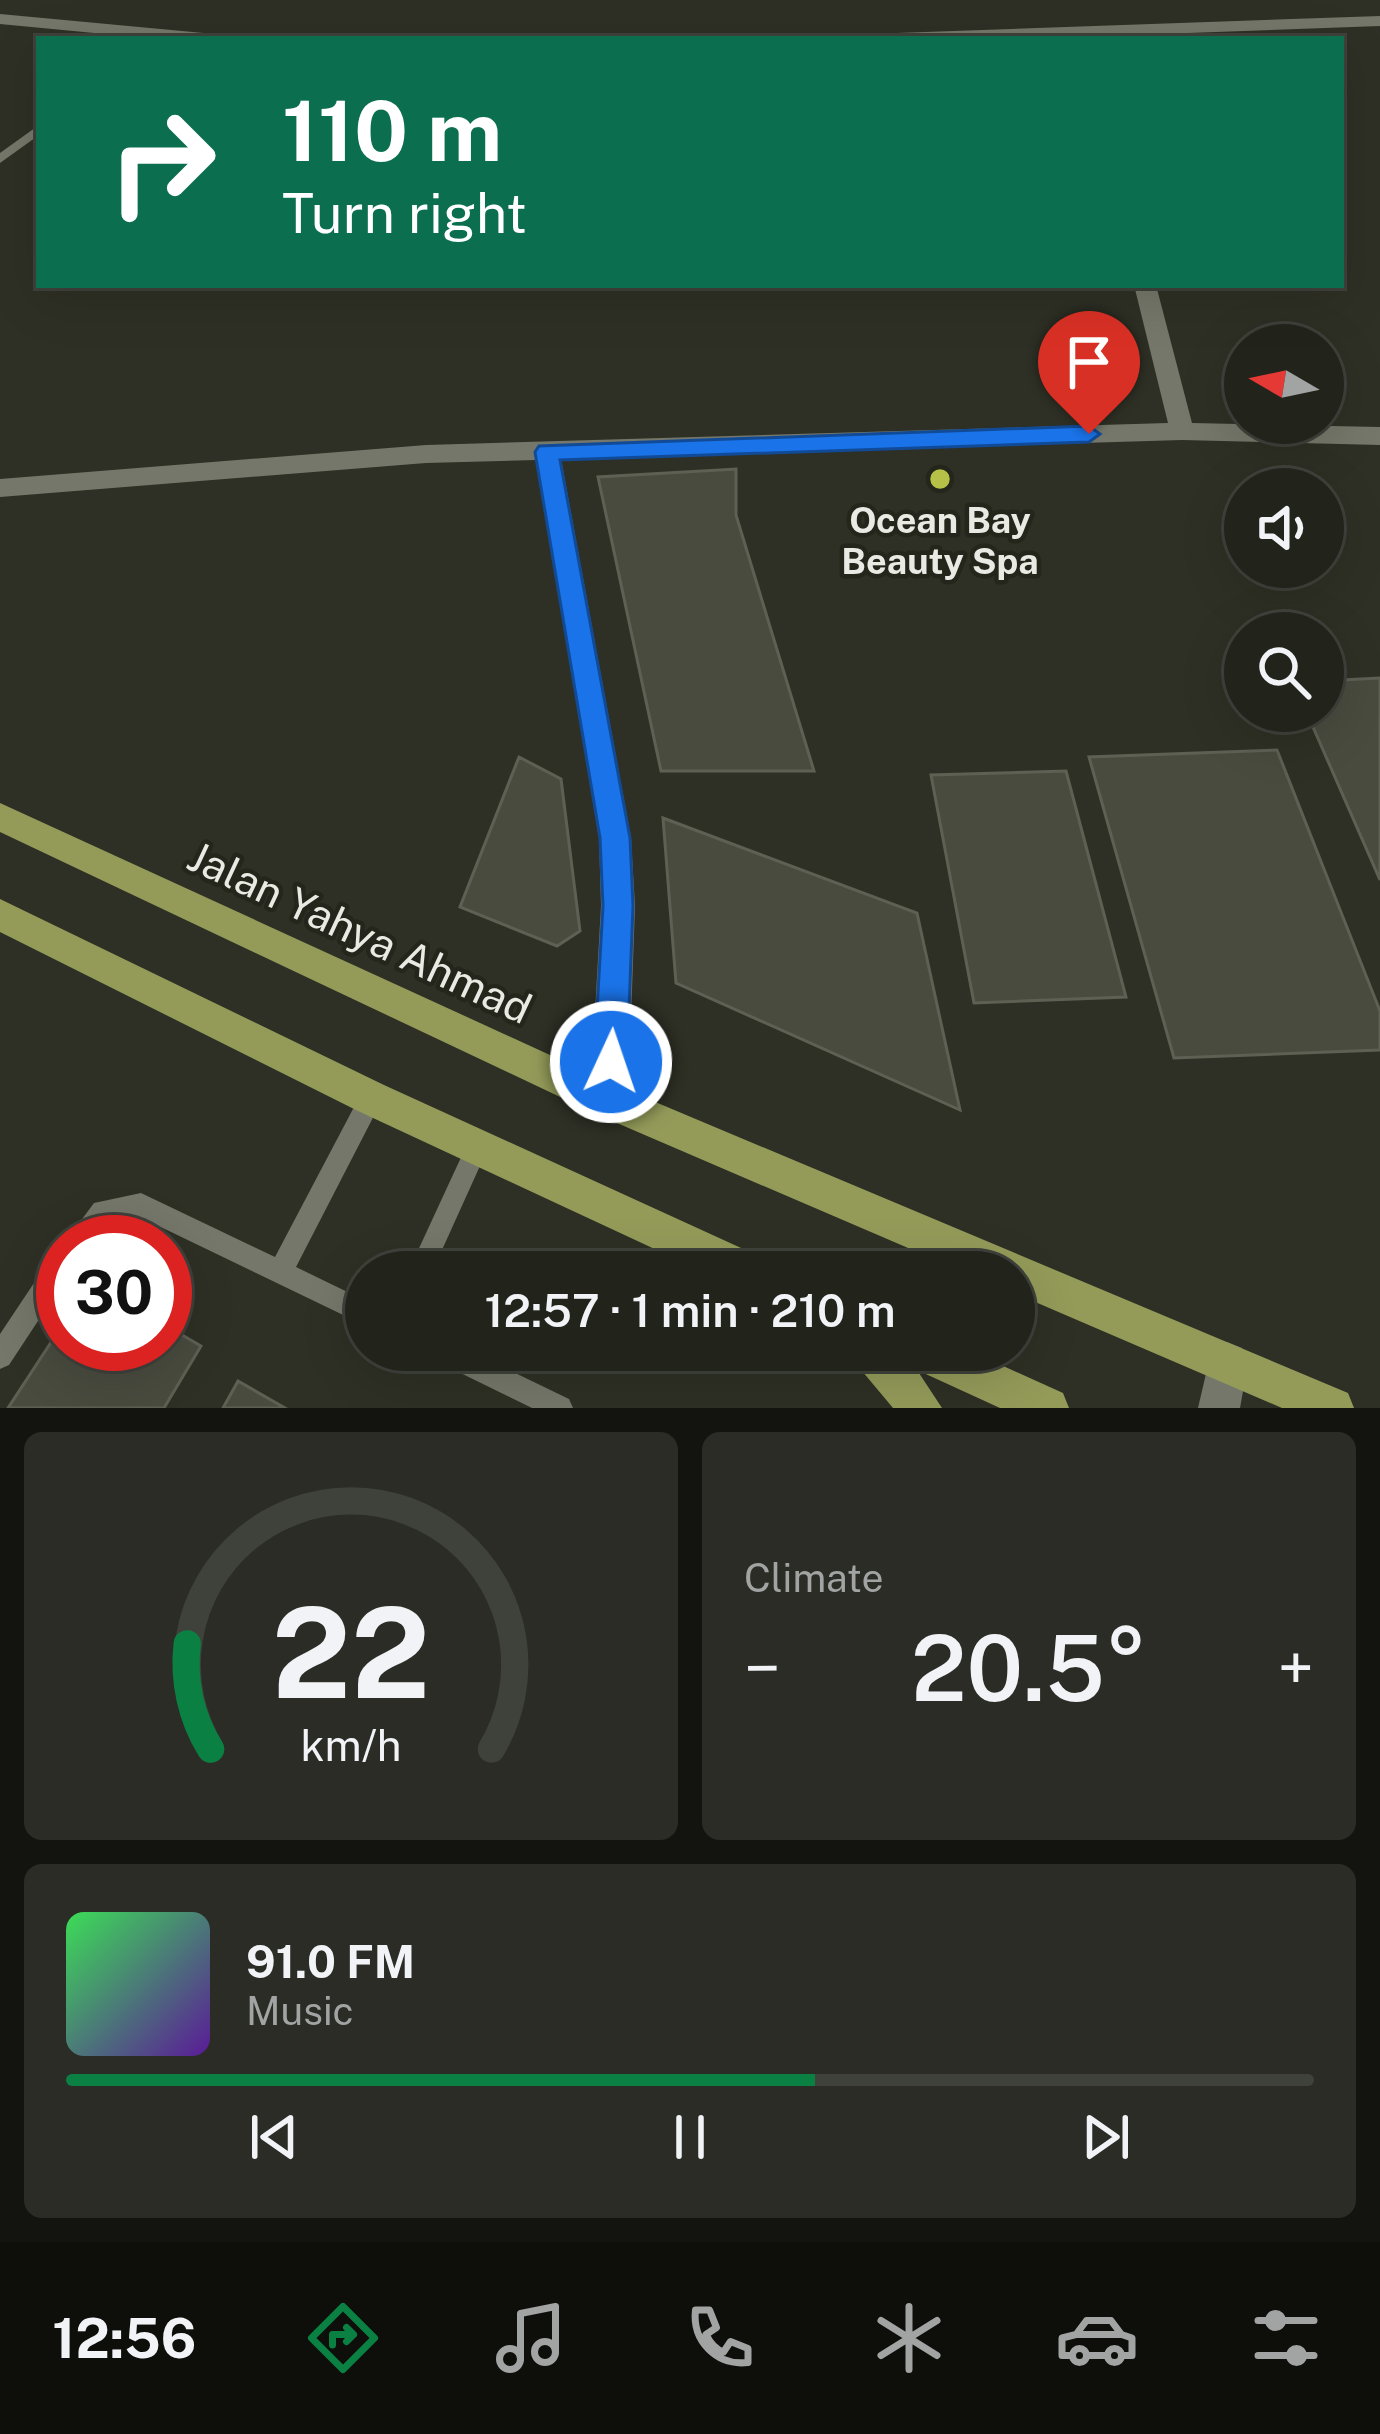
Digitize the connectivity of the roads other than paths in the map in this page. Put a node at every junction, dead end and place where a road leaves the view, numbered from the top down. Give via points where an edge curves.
1 (0, 19) edge
2 (1380, 21) edge
3 (1082, 34) edge
4 (182, 36) edge
5 (996, 36) edge
6 (36, 131) edge
7 (0, 159) edge
8 (1146, 288) edge
9 (1182, 431) junction
10 (1377, 441) edge
11 (547, 452) junction
12 (0, 488) edge
13 (0, 817) edge
14 (0, 915) edge
15 (371, 1098) junction
16 (609, 1101) junction
17 (478, 1146) junction
18 (98, 1215) edge
19 (162, 1215) edge
20 (192, 1230) edge
21 (430, 1251) edge
22 (704, 1251) edge
23 (963, 1251) edge
24 (280, 1272) junction
25 (1035, 1281) edge
26 (36, 1302) edge
27 (345, 1304) edge
28 (0, 1356) edge
29 (1227, 1363) junction
30 (484, 1371) edge
31 (890, 1371) edge
32 (966, 1371) edge
33 (560, 1408) edge
34 (921, 1408) edge
35 (1048, 1408) edge
36 (1219, 1408) edge
37 (1334, 1408) edge

1 - 4 street
2 - 3 street
3 - 5 street
6 - 7 lane
8 - 9 street
9 - 10 street
9 - 11 street
11 - 12 street
11 - 16 street via 615,838
13 - 16 main road, Jalan Yahya Ahmad
14 - 15 main road
15 - 17 main road
15 - 24 lane
16 - 23 main road, Jalan Yahya Ahmad
17 - 21 lane
17 - 22 main road
18 - 19 lane via 141,1205
20 - 24 lane
24 - 27 lane
25 - 29 main road, Jalan Yahya Ahmad
26 - 28 lane
29 - 36 street
29 - 37 main road, Jalan Yahya Ahmad
30 - 33 lane
31 - 34 main road
32 - 35 main road

